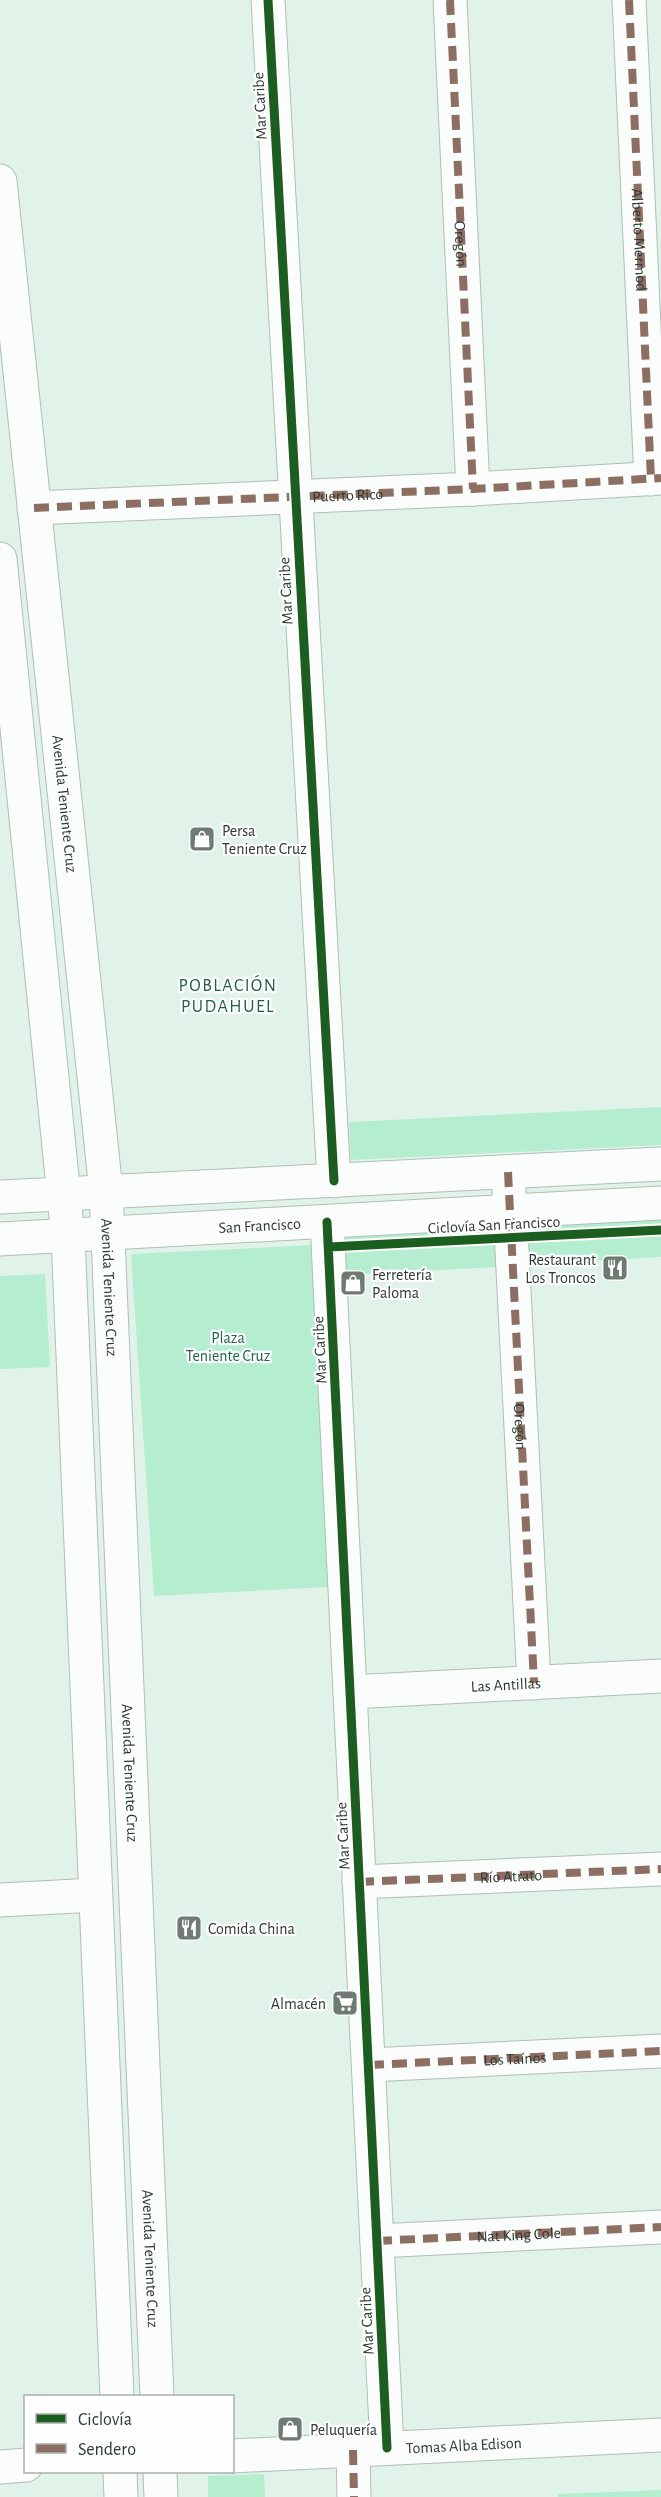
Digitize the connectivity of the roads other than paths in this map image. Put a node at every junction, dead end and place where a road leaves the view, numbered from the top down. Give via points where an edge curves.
1 (268, 0) edge
2 (450, 0) edge
3 (629, 0) edge
4 (0, 181) edge
5 (656, 479) edge
6 (473, 489) junction
7 (295, 498) junction
8 (34, 508) junction
9 (0, 559) edge
10 (661, 1164) edge
11 (508, 1172) junction
12 (334, 1181) junction
13 (106, 1191) junction
14 (65, 1194) junction
15 (0, 1197) edge
16 (661, 1203) edge
17 (510, 1211) junction
18 (327, 1222) junction
19 (109, 1234) junction
20 (68, 1237) junction
21 (0, 1239) edge
22 (661, 1676) edge
23 (534, 1683) junction
24 (350, 1692) junction
25 (661, 1869) edge
26 (360, 1882) junction
27 (95, 1895) junction
28 (0, 1900) edge
29 (661, 2051) edge
30 (369, 2065) junction
31 (661, 2228) edge
32 (377, 2241) junction
33 (117, 2395) edge
34 (157, 2395) edge
35 (661, 2435) edge
36 (387, 2448) junction
37 (353, 2450) junction
38 (234, 2456) edge
39 (24, 2466) edge
40 (0, 2467) edge
41 (120, 2473) edge
42 (160, 2473) edge
43 (121, 2497) edge
44 (161, 2497) edge
45 (354, 2497) edge

1 - 7 street, Mar Caribe
2 - 6 street, Oregón
3 - 5 street, Alberto Mermod
4 - 8 street, Avenida Teniente Cruz
5 - 6 street, Puerto Rico
6 - 7 street, Puerto Rico
7 - 8 street, Puerto Rico
7 - 12 street, Mar Caribe
8 - 13 street, Avenida Teniente Cruz
9 - 14 street
10 - 11 street
11 - 12 street
11 - 17 street, Oregón
12 - 13 street
13 - 14 street
13 - 19 street, Avenida Teniente Cruz
14 - 15 street
14 - 20 street
16 - 17 street, San Francisco
17 - 18 street, San Francisco
17 - 23 street, Oregón
18 - 19 street, San Francisco
18 - 24 street, Mar Caribe
19 - 20 street, San Francisco
19 - 34 street, Avenida Teniente Cruz
20 - 21 street, San Francisco
20 - 27 street
22 - 23 street, Las Antillas
23 - 24 street, Las Antillas
24 - 26 street, Mar Caribe
25 - 26 street, Río Atrato
26 - 30 street, Mar Caribe
27 - 28 street
27 - 33 street
29 - 30 street, Los Taínos
30 - 32 street, Mar Caribe
31 - 32 street, Nat King Cole
32 - 36 street, Mar Caribe
35 - 36 street, Tomas Alba Edison
36 - 37 street, Tomas Alba Edison
37 - 38 street, Tomas Alba Edison
37 - 45 street
39 - 40 street
41 - 43 street
42 - 44 street

